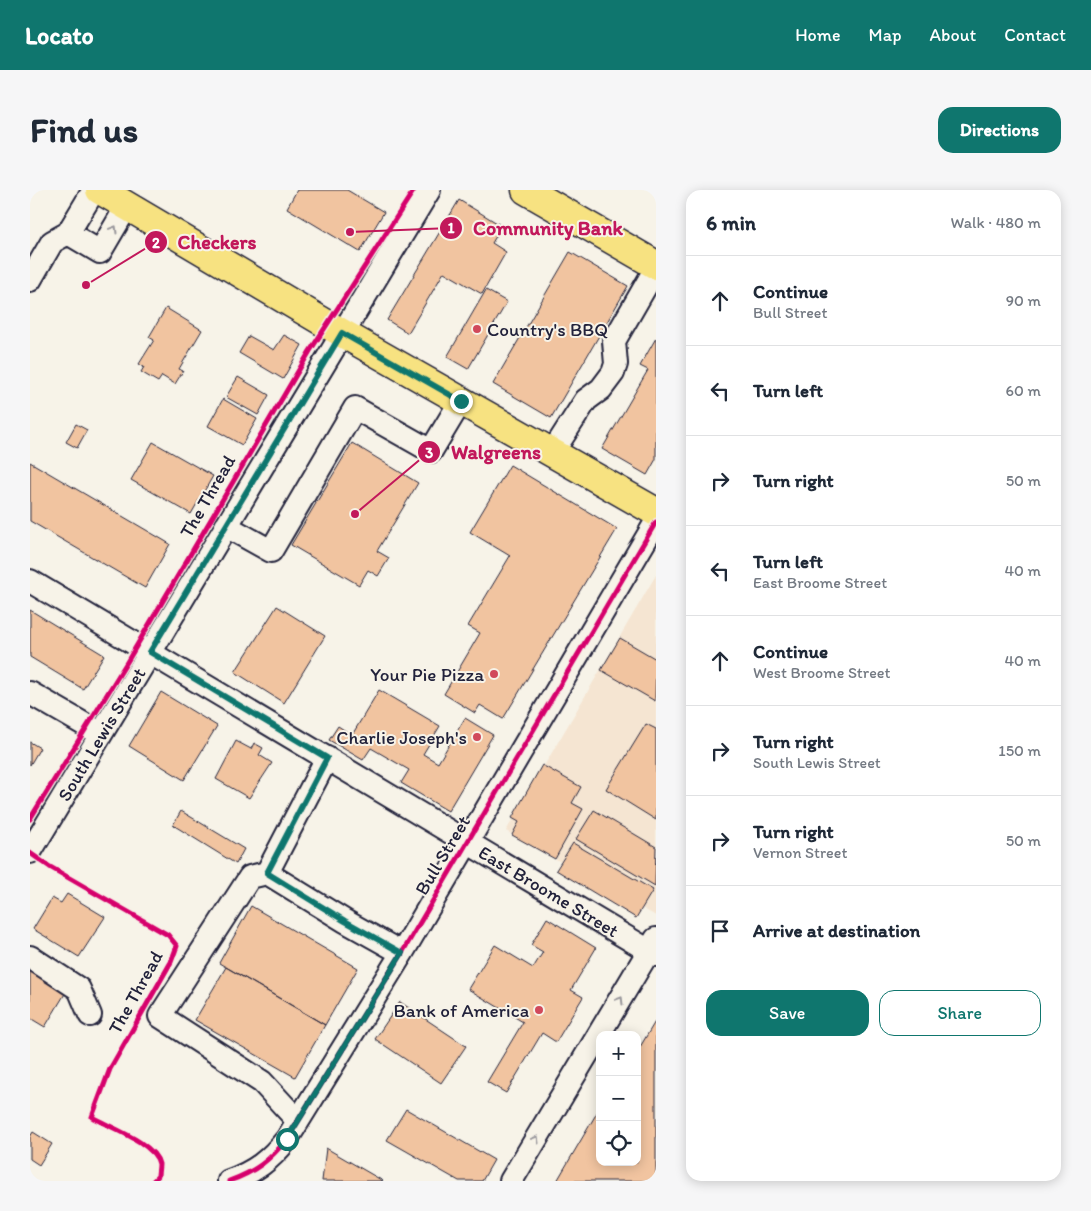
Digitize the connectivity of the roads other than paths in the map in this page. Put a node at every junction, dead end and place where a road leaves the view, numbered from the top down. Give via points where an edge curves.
1 (94, 190) edge
2 (100, 190) edge
3 (526, 190) edge
4 (423, 192) edge
5 (127, 206) junction
6 (68, 233) junction
7 (656, 266) edge
8 (30, 280) edge
9 (342, 333) junction
10 (461, 401) junction
11 (552, 453) junction
12 (656, 512) edge
13 (656, 522) edge
14 (226, 526) junction
15 (30, 581) edge
16 (150, 652) junction
17 (30, 693) edge
18 (101, 734) junction
19 (327, 758) junction
20 (468, 842) junction
21 (30, 852) edge
22 (267, 873) junction
23 (654, 948) edge
24 (402, 953) junction
25 (30, 957) edge
26 (90, 1014) dead end
27 (298, 1121) junction
28 (229, 1181) edge
29 (512, 1181) edge

1 - 6 street
2 - 5 main road
3 - 7 main road
4 - 9 street, South Lewis Street
6 -> 5 street via 100,252
5 - 9 main road
6 - 8 street via 52,242
7 - 11 street via 614,341 616,364 613,373 582,404
9 - 10 main road
9 - 14 street, South Lewis Street
10 - 11 main road
10 - 14 street via 431,451 355,408 271,551
11 - 12 main road
13 - 20 street, Bull Street
14 - 16 street, South Lewis Street
15 - 16 street, East Broome Street
16 - 18 street, South Lewis Street
16 - 19 street, East Broome Street
17 - 18 street
18 - 21 street, South Lewis Street
19 - 20 street, East Broome Street
19 - 22 street
20 - 23 street, East Broome Street
20 - 24 street, Bull Street
22 - 24 street
22 - 27 street via 250,877 160,1016 262,1082
29 -> 23 street
24 - 27 street, Bull Street
25 - 26 street via 78,989
27 - 28 street, Bull Street via 274,1156

